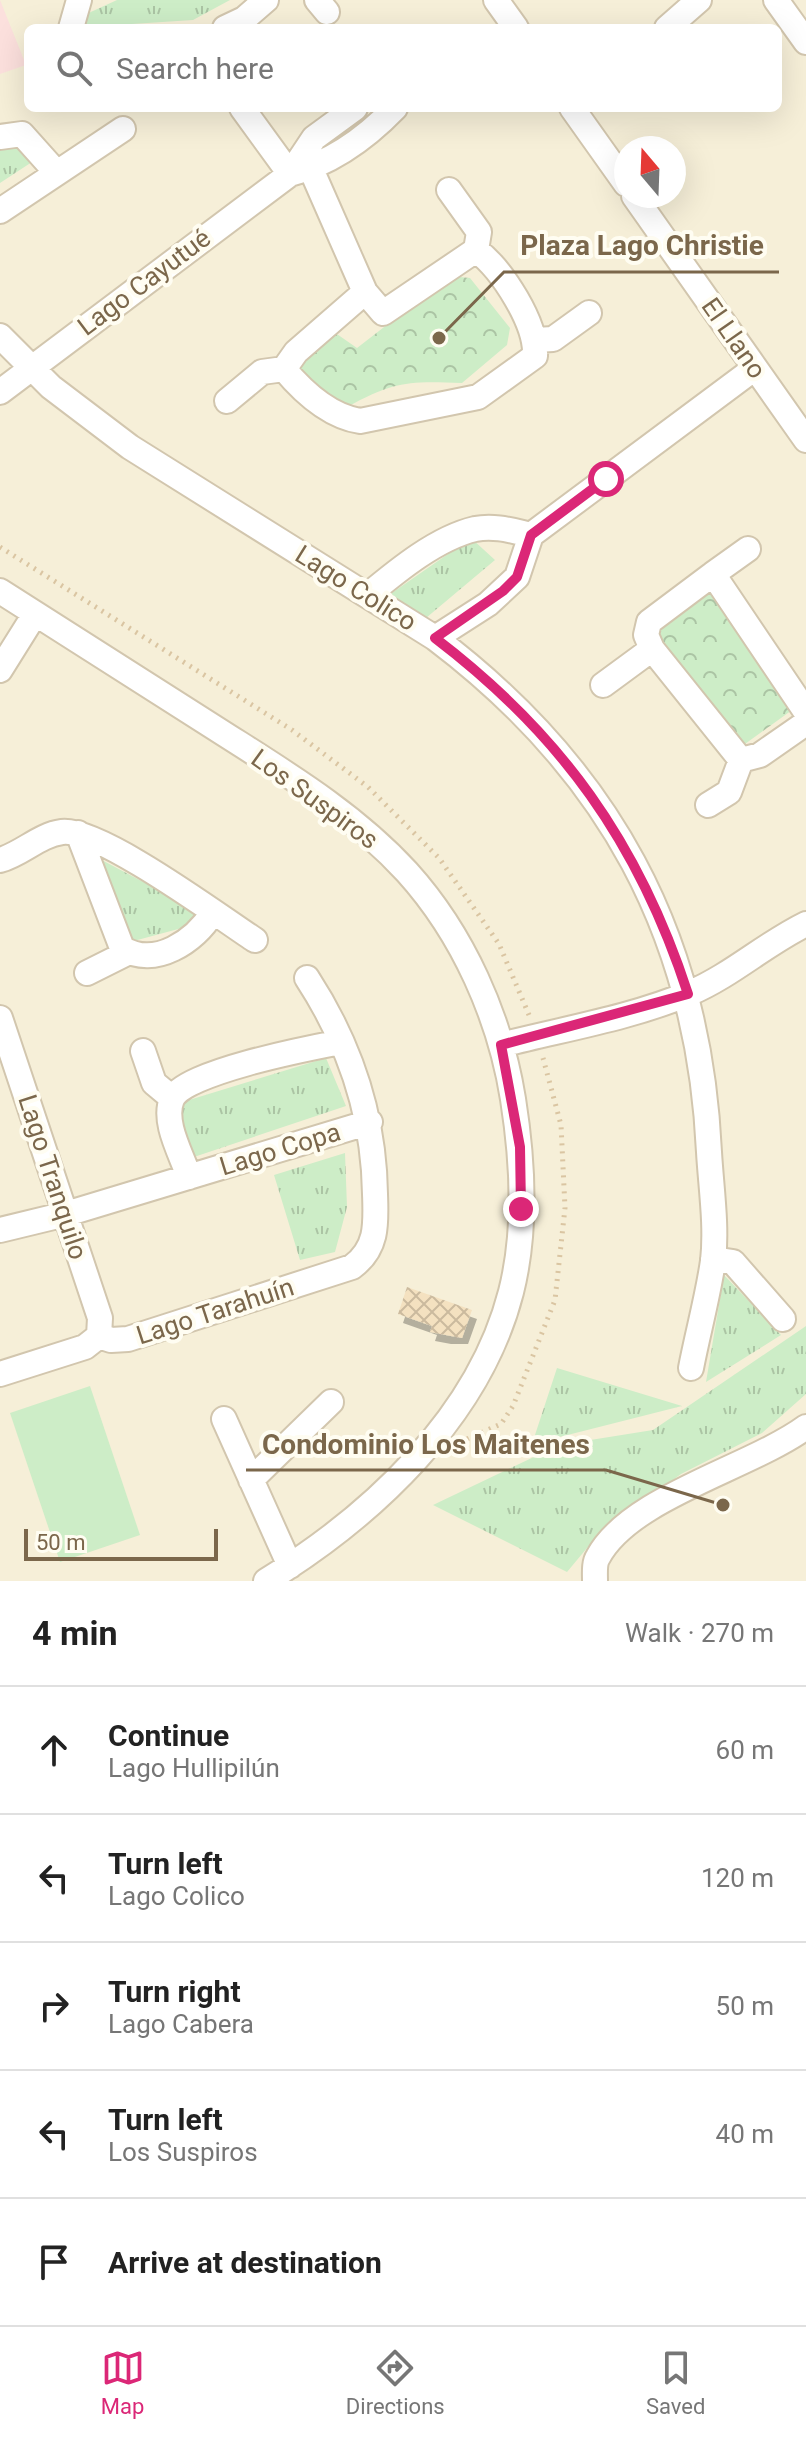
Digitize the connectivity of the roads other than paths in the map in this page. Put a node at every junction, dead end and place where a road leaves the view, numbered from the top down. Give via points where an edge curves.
1 (79, 0) edge
2 (266, 0) edge
3 (699, 0) edge
4 (776, 0) edge
5 (72, 24) edge
6 (233, 24) edge
7 (672, 24) edge
8 (806, 42) edge
9 (246, 112) edge
10 (350, 112) edge
11 (390, 112) edge
12 (577, 112) edge
13 (123, 129) dead end
14 (0, 137) edge
15 (614, 166) edge
16 (56, 172) junction
17 (300, 172) junction
18 (449, 190) dead end
19 (642, 208) edge
20 (0, 211) edge
21 (476, 250) junction
22 (365, 292) junction
23 (589, 313) dead end
24 (0, 336) edge
25 (536, 340) junction
26 (30, 368) junction
27 (755, 368) junction
28 (284, 369) junction
29 (0, 392) edge
30 (227, 401) dead end
31 (806, 440) edge
32 (531, 535) junction
33 (748, 549) dead end
34 (713, 574) junction
35 (0, 591) edge
36 (368, 595) junction
37 (35, 614) junction
38 (435, 638) junction
39 (652, 649) junction
40 (0, 670) edge
41 (603, 685) dead end
42 (806, 712) edge
43 (806, 723) edge
44 (741, 760) junction
45 (708, 805) dead end
46 (78, 833) junction
47 (0, 860) edge
48 (806, 909) edge
49 (213, 912) junction
50 (806, 924) edge
51 (778, 937) junction
52 (255, 940) dead end
53 (129, 952) junction
54 (87, 973) dead end
55 (307, 978) dead end
56 (688, 994) junction
57 (0, 1018) edge
58 (341, 1042) junction
59 (501, 1045) junction
60 (143, 1051) dead end
61 (172, 1098) junction
62 (370, 1122) junction
63 (189, 1177) junction
64 (66, 1214) junction
65 (0, 1230) edge
66 (713, 1259) junction
67 (783, 1319) dead end
68 (99, 1336) junction
69 (691, 1368) dead end
70 (0, 1374) edge
71 (331, 1402) dead end
72 (224, 1419) dead end
73 (806, 1427) edge
74 (251, 1480) junction
75 (290, 1566) junction
76 (266, 1581) edge
77 (595, 1581) edge

1 - 5 street
2 - 6 street
3 - 7 street
4 - 8 street
9 - 17 street
10 - 17 street, Lago Cayutué via 314,138
11 - 17 street, Lago Cayutué via 343,152
12 - 15 street
13 - 16 street
14 - 16 street via 22,134
16 - 20 street
17 - 22 street
17 - 26 street, Lago Cayutué
18 - 21 street via 479,232
19 - 27 street, El Llano
21 - 22 street via 383,313
21 - 25 street via 490,261
22 - 28 street via 296,352
23 - 25 street via 553,339
24 - 26 street, Lago Colico
25 - 28 street via 535,356 478,397 360,421 341,418
26 - 29 street, Lago Cayutué
26 - 36 street, Lago Colico via 130,447
27 - 31 street, El Llano
27 - 32 street
28 - 30 street via 262,372
32 - 36 street via 498,527 474,529 438,545
32 - 38 street via 517,577 488,604
33 - 34 street
34 - 39 street via 649,622 646,635
34 - 42 street
35 - 37 street, Los Suspiros
36 - 38 street, Lago Colico
37 - 40 street
37 - 59 street, Los Suspiros via 310,789 386,850 451,932 483,994
38 - 56 street, Lago Colico via 528,717 602,808 650,897
39 - 41 street
39 - 44 street
43 - 44 street via 760,755
44 - 45 street via 729,792
46 - 47 street via 48,835
46 - 49 street
46 - 53 street via 122,948
48 - 51 street
49 - 52 street
49 - 53 street via 182,944 153,957
50 - 51 street
51 - 56 street
53 - 54 street
55 - 58 street
56 - 59 street
56 - 66 street, Lago Colico via 707,1111
57 - 64 street, Lago Tranquilo
58 - 61 street via 271,1056 183,1086
58 - 62 street
59 - 75 street, Los Suspiros via 522,1178 517,1255 502,1319 479,1368 428,1444 382,1493
60 - 61 street via 154,1083
61 - 63 street, Lago Copa via 169,1118
62 - 63 street, Lago Copa
62 - 68 street, Lago Tarahuín via 374,1236 362,1259 341,1271 128,1339
63 - 64 street, Lago Copa
64 - 65 street, Lago Copa
64 - 68 street, Lago Tranquilo via 101,1324
66 - 67 street via 733,1262
66 - 69 street, Lago Colico
68 - 70 street, Lago Tarahuín via 85,1347
71 - 74 street
72 - 74 street
73 - 77 street via 780,1446 663,1501 614,1535 596,1559
74 - 75 street
75 - 76 street, Los Suspiros

